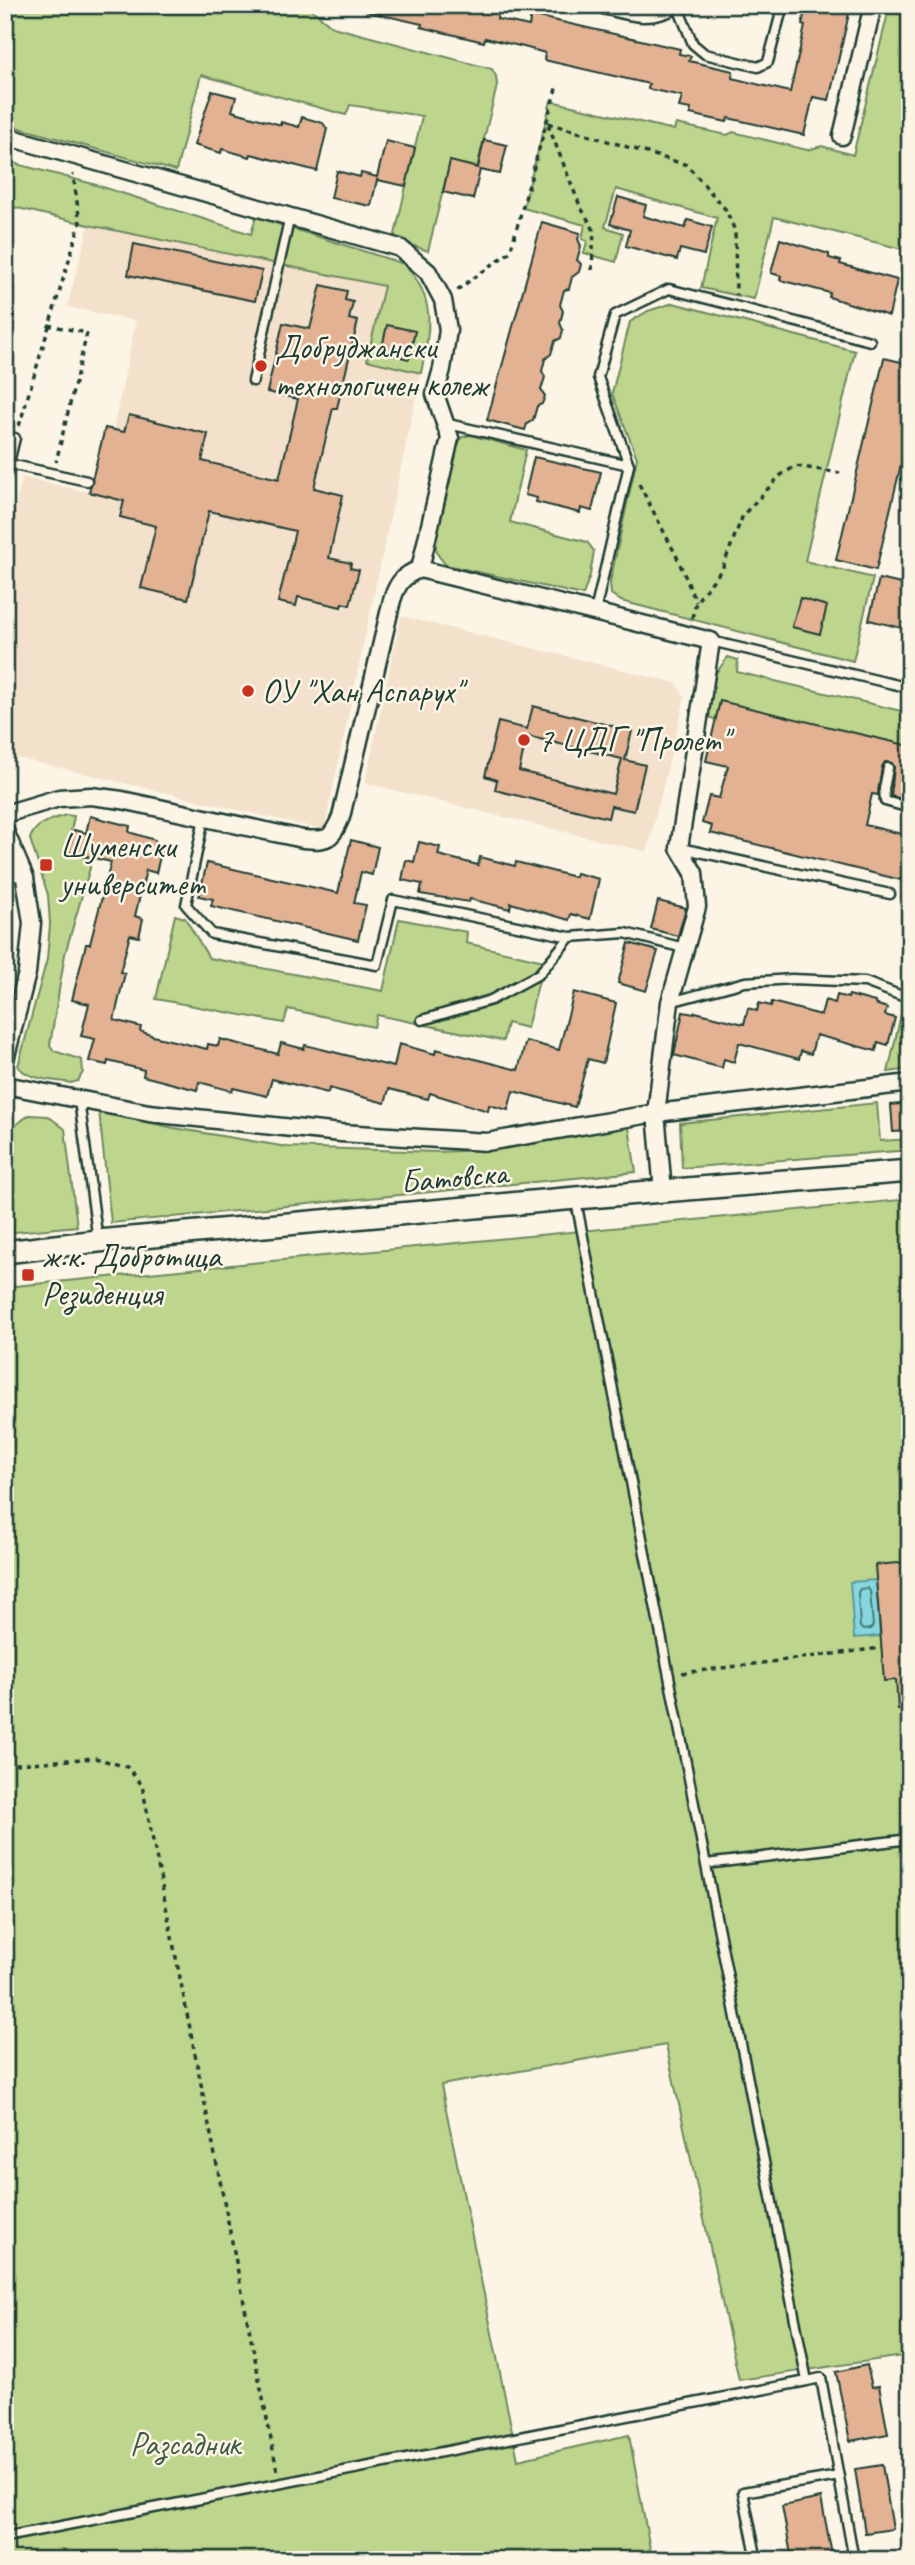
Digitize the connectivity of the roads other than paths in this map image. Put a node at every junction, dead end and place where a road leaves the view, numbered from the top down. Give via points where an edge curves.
1 (604, 5) edge
2 (676, 5) edge
3 (783, 5) edge
4 (873, 5) edge
5 (5, 136) edge
6 (842, 136) dead end
7 (290, 216) junction
8 (870, 341) dead end
9 (253, 381) dead end
10 (444, 423) junction
11 (5, 436) edge
12 (9, 464) junction
13 (629, 466) junction
14 (5, 479) edge
15 (86, 481) dead end
16 (420, 569) junction
17 (595, 612) junction
18 (711, 641) junction
19 (910, 688) edge
20 (888, 768) dead end
21 (910, 808) edge
22 (5, 814) edge
23 (204, 818) junction
24 (5, 831) edge
25 (679, 848) junction
26 (5, 874) edge
27 (25, 878) junction
28 (890, 894) dead end
29 (570, 937) junction
30 (684, 948) junction
31 (910, 999) edge
32 (670, 1002) junction
33 (422, 1020) dead end
34 (5, 1060) edge
35 (910, 1083) edge
36 (5, 1086) edge
37 (79, 1100) junction
38 (656, 1113) junction
39 (910, 1171) edge
40 (663, 1191) junction
41 (576, 1198) junction
42 (98, 1241) junction
43 (5, 1252) edge
44 (910, 1839) edge
45 (706, 1864) junction
46 (807, 2381) junction
47 (839, 2476) junction
48 (5, 2537) edge
49 (757, 2560) edge
50 (854, 2560) edge

1 - 2 street via 643,15
2 - 3 lane via 693,44 705,54 758,67 768,62
4 - 6 street
5 - 7 street
7 - 9 lane
7 - 10 street via 400,248 428,272 443,300 448,330 435,394
8 - 13 lane via 669,289 615,315 598,377
10 - 13 lane
10 - 16 street via 450,438
11 - 12 lane via 15,438
12 - 14 lane
12 - 15 lane
13 - 17 lane
16 - 17 street
16 - 23 street via 397,584 334,834 323,841 303,839
17 - 18 street
18 - 19 lane
18 - 25 street
20 - 21 lane via 885,801
22 - 23 street via 59,798 91,796
23 - 29 lane via 186,905 212,934 377,965 393,900
24 - 27 street
25 - 28 lane
25 - 30 street via 694,873 697,907
26 - 27 lane
27 - 34 street via 33,923 27,972
29 - 30 lane via 625,933
29 - 33 lane via 539,974 491,1000
30 - 32 street
31 - 32 lane via 865,982 792,979 745,982
32 - 38 street
35 - 38 street
36 - 37 street
37 - 38 street via 149,1113 486,1142
37 - 42 lane
38 - 40 street
39 - 40 street, Батовска
40 - 41 street, Батовска
41 - 42 street, Батовска
41 - 45 lane
42 - 43 street, Батовска
44 - 45 lane
45 - 46 lane
46 - 47 lane via 821,2378
46 - 48 lane
47 - 49 lane via 743,2491
47 - 50 lane

